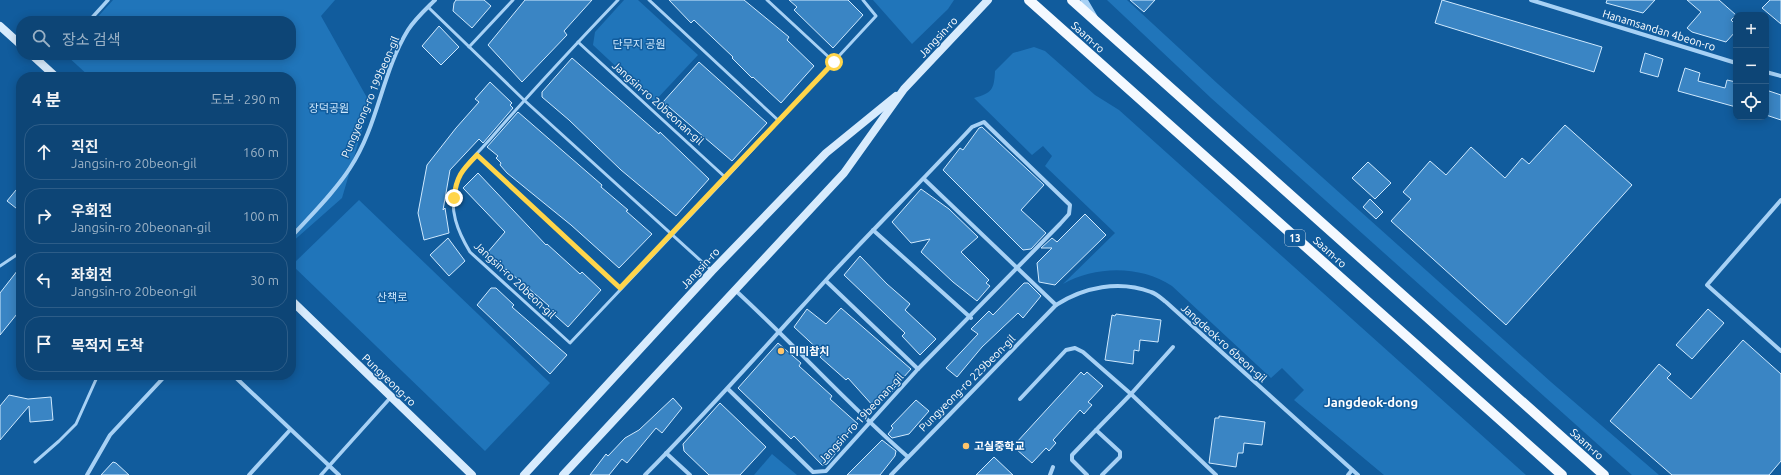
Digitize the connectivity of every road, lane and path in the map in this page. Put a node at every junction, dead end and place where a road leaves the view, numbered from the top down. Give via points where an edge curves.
1 (108, 0) edge
2 (434, 0) edge
3 (513, 0) edge
4 (618, 0) edge
5 (649, 0) edge
6 (767, 0) edge
7 (863, 0) edge
8 (988, 0) edge
9 (1028, 0) edge
10 (1072, 0) edge
11 (1084, 0) edge
12 (1531, 0) edge
13 (428, 7) junction
14 (94, 16) edge
15 (1098, 24) junction
16 (0, 26) edge
17 (16, 40) edge
18 (578, 42) junction
19 (470, 47) junction
20 (37, 60) edge
21 (834, 62) junction
22 (1733, 62) edge
23 (51, 72) edge
24 (1769, 73) edge
25 (1781, 76) edge
26 (904, 89) junction
27 (524, 100) junction
28 (779, 121) junction
29 (477, 155) junction
30 (726, 178) junction
31 (924, 179) junction
32 (1781, 200) edge
33 (873, 230) junction
34 (296, 231) edge
35 (672, 234) junction
36 (16, 255) edge
37 (0, 266) edge
38 (1018, 267) junction
39 (712, 271) junction
40 (826, 281) junction
41 (620, 288) junction
42 (735, 290) junction
43 (296, 305) edge
44 (1056, 305) junction
45 (971, 318) junction
46 (780, 332) junction
47 (1173, 348) dead end
48 (1781, 351) edge
49 (918, 369) junction
50 (96, 380) edge
51 (161, 380) edge
52 (237, 380) edge
53 (728, 389) junction
54 (1131, 394) junction
55 (391, 397) junction
56 (1020, 399) dead end
57 (870, 424) junction
58 (290, 430) junction
59 (1096, 430) junction
60 (666, 453) junction
61 (908, 456) junction
62 (35, 462) dead end
63 (329, 465) junction
64 (1053, 468) dead end
65 (1352, 470) junction
66 (87, 475) edge
67 (249, 475) edge
68 (321, 475) edge
69 (339, 475) edge
70 (472, 475) edge
71 (524, 475) edge
72 (563, 475) edge
73 (645, 475) edge
74 (690, 475) edge
75 (891, 475) edge
76 (1050, 475) edge
77 (1087, 475) edge
78 (1102, 475) edge
79 (1216, 475) edge
80 (1348, 475) edge
81 (1358, 475) edge
82 (1562, 475) edge
83 (1604, 475) edge

1 - 14 street
2 - 13 street, Pungyeong-ro 199beon-gil
3 - 19 lane
4 - 18 lane, Jangsin-ro 20beon-gil
5 - 28 lane
6 - 21 lane
7 - 21 lane, Jangsin-ro 20beon-gil via 876,16
8 - 26 main road, Jangsin-ro
9 - 82 main road, Saam-ro / 13
10 - 15 main road, Saam-ro / 13
11 - 15 street
12 - 22 street, Hanamsandan 4beon-ro
13 - 19 lane
13 - 34 street, Pungyeong-ro 199beon-gil via 409,29 402,42 351,167
15 - 83 main road, Saam-ro / 13
16 - 17 main road
18 - 27 lane, Jangsin-ro 20beon-gil
18 - 30 lane, Jangsin-ro 20beonan-gil
19 - 27 lane
20 - 23 main road
21 - 28 lane, Jangsin-ro 20beon-gil
24 - 25 street
26 - 39 main road, Jangsin-ro via 826,153
26 - 42 main road, Jangsin-ro via 844,173
27 - 29 lane, Jangsin-ro 20beon-gil
27 - 35 lane
28 - 30 lane, Jangsin-ro 20beon-gil
29 - 41 lane
29 - 41 lane, Jangsin-ro 20beon-gil via 461,171 454,198 454,216 460,236 470,252 570,343
30 - 35 lane, Jangsin-ro 20beon-gil
31 - 33 street, Jangsin-ro 19beonan-gil
31 - 38 street
31 - 38 street, Jangsin-ro 19beonan-gil via 972,127 984,122 1070,205 1069,214
32 - 48 street via 1707,285
33 - 40 street, Jangsin-ro 19beonan-gil
33 - 45 street
35 - 39 lane
35 - 41 lane, Jangsin-ro 20beon-gil
36 - 37 lane
38 - 44 street
38 - 45 street, Jangsin-ro 19beonan-gil
39 - 71 main road, Jangsin-ro
40 - 46 street, Jangsin-ro 19beonan-gil
40 - 49 street, Jangsin-ro 19beonan-gil
42 - 46 street
42 - 72 main road, Jangsin-ro
43 - 55 main road, Pungyeong-ro
44 - 61 street, Pungyeong-ro 229beon-gil
44 - 65 street, Jangdeok-ro 6beon-gil via 1086,290 1110,286 1152,292
45 - 49 street, Jangsin-ro 19beonan-gil
46 - 53 street, Jangsin-ro 19beonan-gil
46 - 57 street
47 - 54 street
49 - 57 street, Jangsin-ro 19beonan-gil
50 - 62 lane via 76,424
51 - 66 street via 110,435
52 - 58 street
53 - 57 street, Jangsin-ro 19beonan-gil via 813,472 826,471
53 - 60 street, Jangsin-ro 19beonan-gil
54 - 56 street via 1075,348 1066,350
54 - 59 street
54 - 79 street
55 - 63 street
55 - 70 main road, Pungyeong-ro
57 - 61 street
58 - 63 street
58 - 67 street
59 - 77 street via 1072,455 1072,460
59 - 78 street via 1120,452 1120,457
60 - 73 street, Jangsin-ro 19beonan-gil
60 - 74 street
61 - 75 street, Pungyeong-ro 229beon-gil
63 - 68 street
63 - 69 street
64 - 76 street
65 - 80 street
65 - 81 street, Jangdeok-ro 6beon-gil

